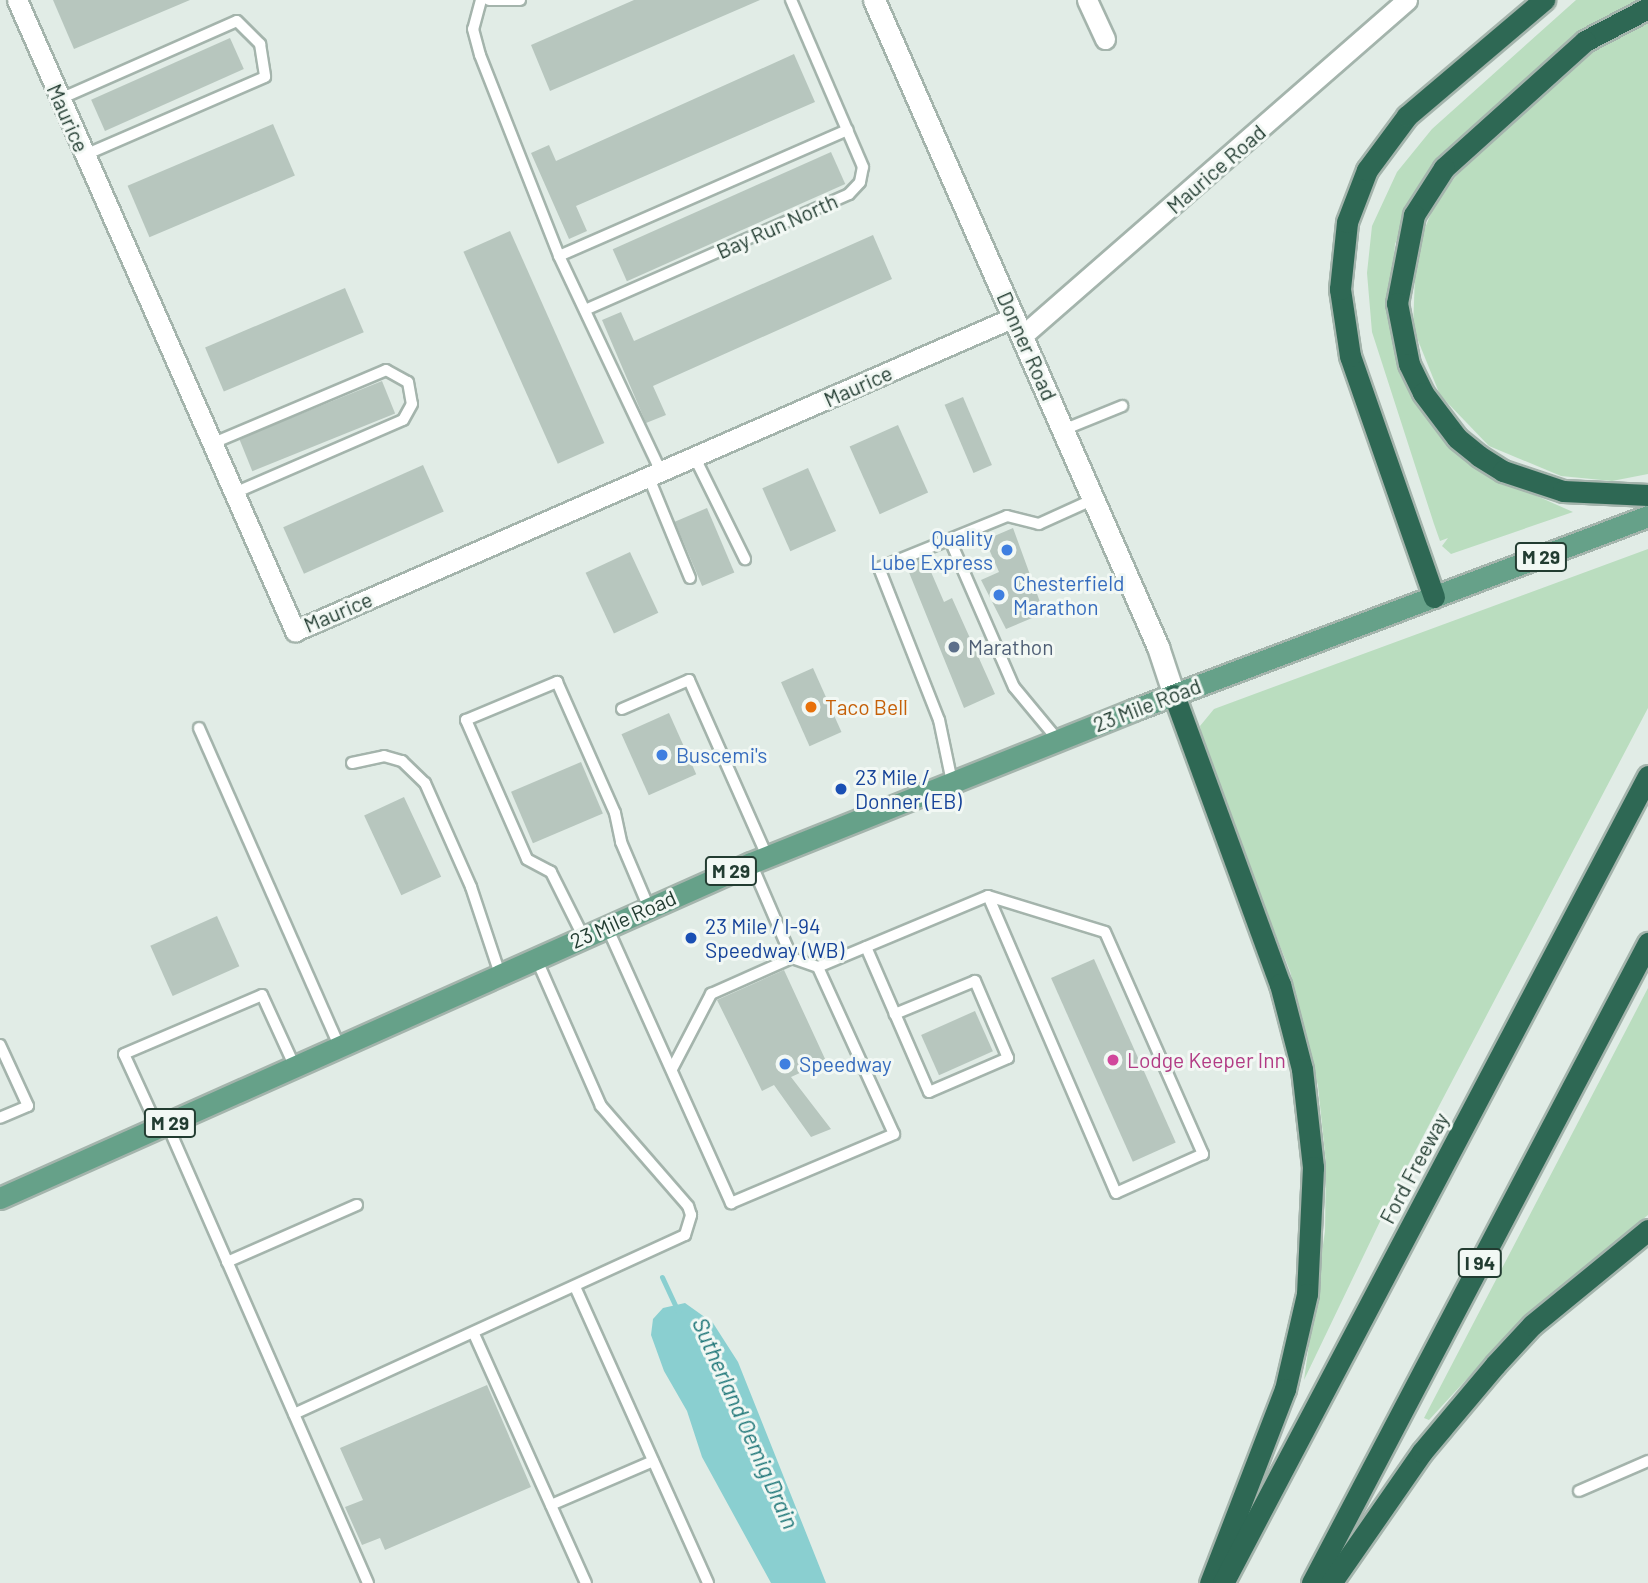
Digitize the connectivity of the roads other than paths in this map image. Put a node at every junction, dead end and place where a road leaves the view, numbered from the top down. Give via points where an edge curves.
1 (17, 0) edge
2 (481, 0) edge
3 (489, 0) edge
4 (520, 0) edge
5 (791, 0) edge
6 (874, 0) edge
7 (1087, 0) edge
8 (1407, 0) edge
9 (1544, 0) edge
10 (1648, 8) edge
11 (1105, 39) dead end
12 (60, 99) junction
13 (848, 130) junction
14 (85, 155) junction
15 (559, 256) junction
16 (585, 310) junction
17 (1018, 326) junction
18 (1122, 406) dead end
19 (1063, 430) junction
20 (211, 444) junction
21 (695, 458) junction
22 (655, 476) junction
23 (233, 493) junction
24 (1648, 495) edge
25 (1094, 499) junction
26 (1648, 516) edge
27 (950, 540) junction
28 (745, 559) dead end
29 (690, 578) dead end
30 (1434, 597) junction
31 (1174, 695) junction
32 (622, 709) dead end
33 (199, 728) dead end
34 (1058, 740) junction
35 (352, 763) dead end
36 (1648, 776) edge
37 (952, 782) junction
38 (759, 860) junction
39 (988, 896) junction
40 (649, 908) junction
41 (607, 926) junction
42 (583, 936) junction
43 (1648, 943) edge
44 (866, 947) junction
45 (536, 958) junction
46 (792, 958) junction
47 (818, 967) junction
48 (500, 974) junction
49 (895, 1014) junction
50 (0, 1045) edge
51 (340, 1047) junction
52 (295, 1067) junction
53 (672, 1069) junction
54 (0, 1118) edge
55 (163, 1126) junction
56 (0, 1198) edge
57 (357, 1205) dead end
58 (1648, 1230) edge
59 (227, 1262) junction
60 (576, 1290) junction
61 (474, 1335) junction
62 (294, 1414) junction
63 (653, 1461) junction
64 (1648, 1461) edge
65 (1579, 1491) dead end
66 (551, 1505) junction
67 (368, 1583) edge
68 (586, 1583) edge
69 (708, 1583) edge
70 (1210, 1583) edge
71 (1223, 1583) edge
72 (1312, 1583) edge
73 (1331, 1583) edge

1 - 12 street, Maurice
2 - 15 lane via 474,11 476,42
3 - 4 lane
5 - 13 lane, Bay Run North
6 - 17 street, Donner Road
7 - 11 street
8 - 17 street, Maurice Road
9 - 30 highway via 1407,116 1367,170 1347,222 1340,289 1350,356
10 - 24 highway via 1585,40 1444,168 1413,215 1397,303 1407,354 1423,393 1457,438 1479,456 1503,471 1563,491
12 - 14 street, Maurice
12 - 14 lane via 237,21 260,44 265,77
13 - 15 lane
13 - 16 lane, Bay Run North via 863,167 849,194
14 - 20 street, Maurice
15 - 16 lane
16 - 22 lane
17 - 19 street, Donner Road
17 - 21 street, Maurice
18 - 19 lane
19 - 25 street, Donner Road
20 - 23 street, Maurice
20 - 23 lane via 386,370 408,382 412,404 402,420
21 - 22 street, Maurice
21 - 28 lane
22 - 23 street, Maurice via 295,631
22 - 29 lane
25 - 27 lane via 1039,524 1007,516
25 - 31 street, Donner Road
26 - 30 main road, 23 Mile Road / M 29
27 - 34 lane via 1014,687
27 - 37 lane via 879,568 939,720
30 - 31 main road, 23 Mile Road / M 29
31 - 34 main road, 23 Mile Road / M 29
31 - 70 highway via 1284,998 1302,1069 1313,1167 1307,1294 1291,1365
32 - 38 lane via 689,680
33 - 51 lane
34 - 37 main road, 23 Mile Road / M 29
35 - 48 lane via 393,758 416,771 425,783 471,887
36 - 71 highway, Ford Freeway
37 - 38 main road, 23 Mile Road / M 29
38 - 40 main road, 23 Mile Road / M 29
38 - 46 lane
39 - 39 lane via 1105,932 1203,1154 1116,1192
39 - 44 lane
40 - 41 main road, 23 Mile Road / M 29
40 - 42 lane via 621,842 615,813 557,682 466,720 527,859 551,872
41 - 42 main road, 23 Mile Road / M 29
41 - 53 lane
42 - 45 main road, 23 Mile Road / M 29
43 - 72 highway, I 94
44 - 47 lane
44 - 49 lane
45 - 48 main road, 23 Mile Road / M 29
45 - 60 lane via 601,1106 691,1215 678,1242
46 - 47 lane
46 - 53 lane via 711,994
47 - 53 lane via 894,1134 731,1202
48 - 51 main road, 23 Mile Road / M 29
49 - 49 lane via 929,1092 1008,1058 975,981
50 - 54 lane via 28,1105
51 - 52 main road, 23 Mile Road / M 29
52 - 55 main road, 23 Mile Road / M 29
52 - 55 lane via 262,995 124,1054
55 - 56 main road, 23 Mile Road / M 29
55 - 59 lane
57 - 59 lane
58 - 73 highway via 1532,1325 1495,1365 1422,1452
59 - 62 lane
60 - 61 lane
60 - 63 lane
61 - 62 lane
61 - 66 lane
62 - 67 lane
63 - 66 lane
63 - 69 lane
64 - 65 lane
66 - 68 lane

